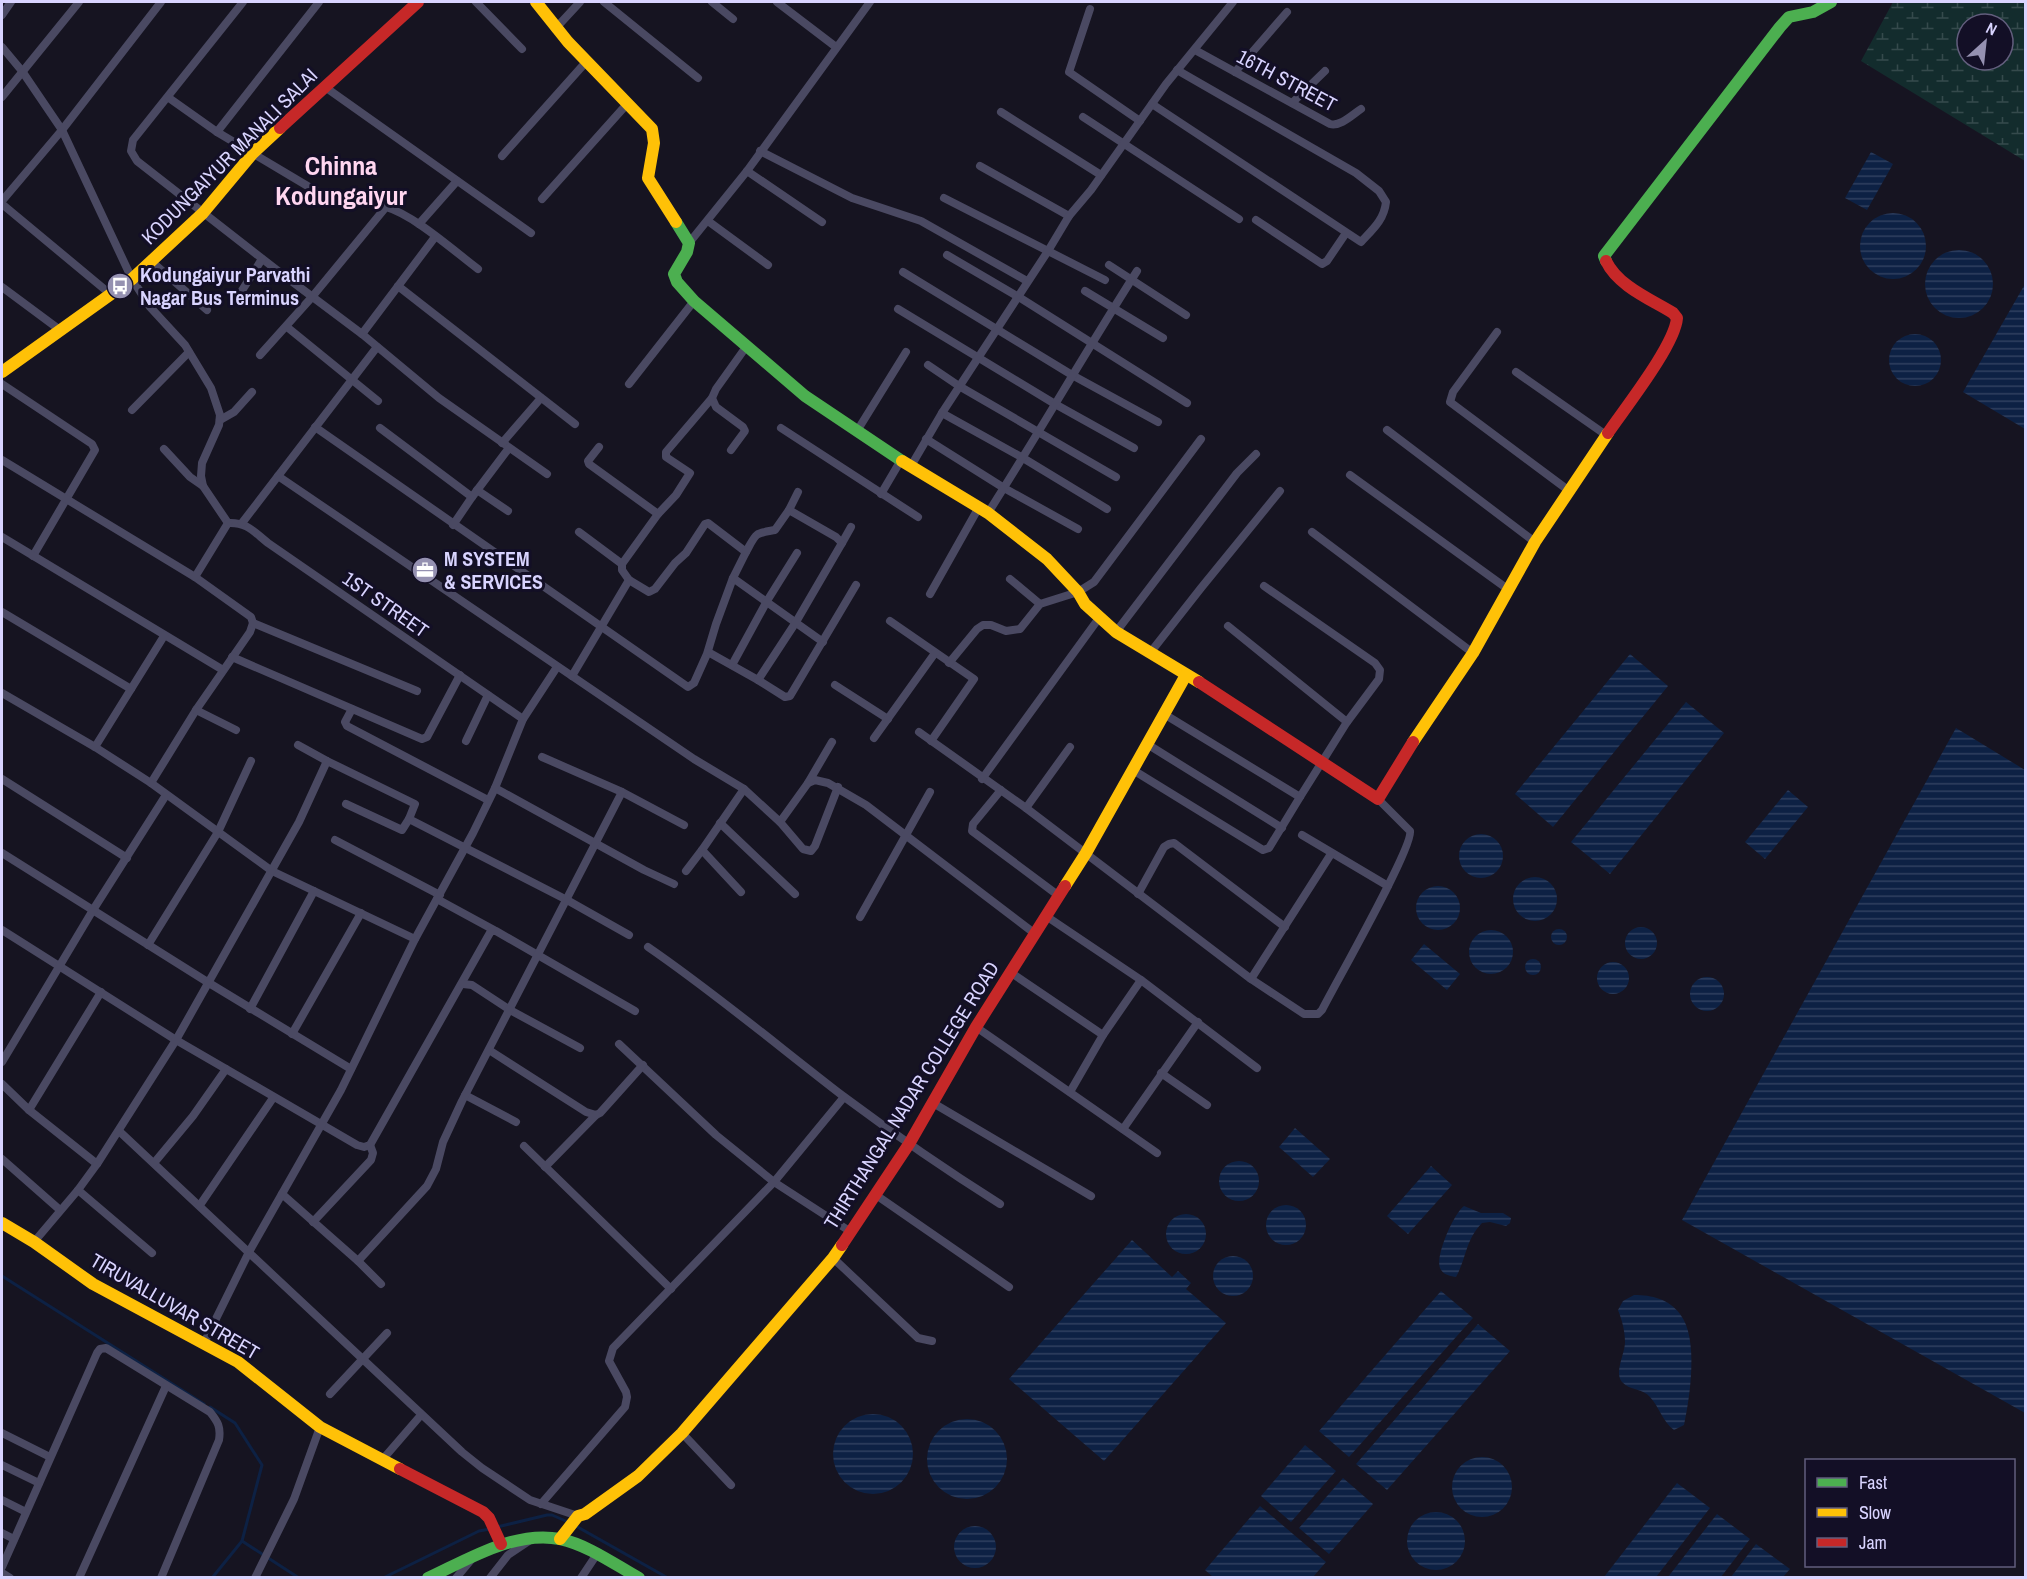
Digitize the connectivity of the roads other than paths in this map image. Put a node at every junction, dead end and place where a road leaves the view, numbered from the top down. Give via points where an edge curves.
1 (11, 2) edge
2 (79, 2) edge
3 (161, 2) edge
4 (243, 2) edge
5 (319, 2) edge
6 (418, 2) edge
7 (476, 2) edge
8 (536, 2) edge
9 (580, 2) edge
10 (604, 2) edge
11 (712, 2) edge
12 (777, 2) edge
13 (870, 2) edge
14 (1233, 2) edge
15 (1831, 2) edge
16 (1090, 9) dead end
17 (1287, 12) dead end
18 (2, 15) edge
19 (733, 19) dead end
20 (555, 29) junction
21 (2, 46) edge
22 (836, 47) junction
23 (522, 49) dead end
24 (1196, 50) junction
25 (586, 62) junction
26 (1177, 70) junction
27 (22, 71) junction
28 (1325, 71) dead end
29 (1235, 72) junction
30 (698, 78) dead end
31 (325, 87) junction
32 (2, 97) edge
33 (169, 98) junction
34 (1292, 103) junction
35 (627, 104) junction
36 (1152, 104) junction
37 (1361, 109) dead end
38 (1001, 112) dead end
39 (1083, 117) dead end
40 (1140, 121) junction
41 (62, 130) junction
42 (217, 132) junction
43 (1124, 143) junction
44 (759, 152) junction
45 (253, 153) junction
46 (502, 156) dead end
47 (980, 166) dead end
48 (747, 171) junction
49 (1101, 175) junction
50 (457, 181) junction
51 (326, 197) dead end
52 (944, 198) dead end
53 (542, 199) dead end
54 (2, 203) edge
55 (203, 213) junction
56 (1069, 216) junction
57 (1239, 219) dead end
58 (708, 220) junction
59 (1256, 220) dead end
60 (822, 222) dead end
61 (419, 224) junction
62 (531, 233) dead end
63 (1346, 233) junction
64 (435, 237) junction
65 (689, 243) junction
66 (1048, 251) junction
67 (947, 255) dead end
68 (262, 259) junction
69 (151, 261) junction
70 (768, 265) dead end
71 (1109, 265) dead end
72 (478, 269) dead end
73 (1137, 271) dead end
74 (903, 272) dead end
75 (132, 279) junction
76 (1105, 280) dead end
77 (1132, 280) junction
78 (1028, 281) junction
79 (398, 286) junction
80 (2, 287) edge
81 (1085, 291) dead end
82 (241, 292) dead end
83 (109, 293) junction
84 (312, 297) junction
85 (1017, 297) junction
86 (694, 301) junction
87 (1113, 308) junction
88 (898, 309) dead end
89 (207, 310) dead end
90 (1186, 315) dead end
91 (287, 327) junction
92 (997, 328) junction
93 (60, 330) junction
94 (1497, 332) dead end
95 (362, 334) junction
96 (1163, 338) dead end
97 (1091, 343) junction
98 (377, 347) junction
99 (746, 347) junction
100 (189, 352) junction
101 (906, 352) dead end
102 (260, 355) dead end
103 (978, 357) junction
104 (928, 365) dead end
105 (2, 372) edge
106 (1516, 372) dead end
107 (1072, 375) junction
108 (350, 381) junction
109 (2, 384) edge
110 (629, 384) dead end
111 (959, 386) junction
112 (252, 392) dead end
113 (541, 398) junction
114 (712, 398) junction
115 (378, 401) dead end
116 (1187, 403) dead end
117 (1055, 404) junction
118 (132, 410) dead end
119 (942, 413) junction
120 (219, 420) junction
121 (1158, 422) dead end
122 (575, 424) dead end
123 (315, 427) junction
124 (781, 428) dead end
125 (380, 429) dead end
126 (1387, 430) dead end
127 (857, 431) junction
128 (1039, 432) junction
129 (1606, 435) junction
130 (926, 439) junction
131 (1201, 439) dead end
132 (506, 446) junction
133 (599, 447) dead end
134 (1134, 448) dead end
135 (164, 449) dead end
136 (731, 450) dead end
137 (1256, 454) dead end
138 (1023, 458) junction
139 (2, 460) edge
140 (906, 463) junction
141 (546, 474) dead end
142 (1350, 474) dead end
143 (278, 476) junction
144 (1116, 477) dead end
145 (203, 486) junction
146 (1004, 488) junction
147 (1568, 490) junction
148 (1280, 491) dead end
149 (798, 492) dead end
150 (474, 493) junction
151 (881, 494) junction
152 (66, 500) junction
153 (1107, 509) dead end
154 (789, 510) junction
155 (984, 510) junction
156 (507, 511) dead end
157 (658, 514) junction
158 (918, 517) dead end
159 (228, 523) junction
160 (242, 523) junction
161 (453, 525) junction
162 (851, 527) dead end
163 (1078, 529) dead end
164 (579, 532) dead end
165 (1312, 532) dead end
166 (2, 537) edge
167 (1535, 542) junction
168 (842, 543) junction
169 (746, 552) junction
170 (797, 553) dead end
171 (33, 556) junction
172 (622, 564) junction
173 (195, 578) junction
174 (733, 578) junction
175 (1010, 579) dead end
176 (629, 580) junction
177 (856, 585) dead end
178 (1263, 586) dead end
179 (1509, 590) junction
180 (1078, 592) junction
181 (930, 594) dead end
182 (767, 601) junction
183 (1040, 604) junction
184 (2, 612) edge
185 (1099, 618) junction
186 (796, 621) junction
187 (890, 621) dead end
188 (253, 623) junction
189 (601, 627) junction
190 (1228, 627) dead end
191 (1116, 632) junction
192 (164, 636) junction
193 (823, 642) junction
194 (708, 652) junction
195 (935, 653) junction
196 (1150, 653) junction
197 (1473, 653) junction
198 (232, 657) junction
199 (949, 663) junction
200 (732, 665) junction
201 (557, 667) junction
202 (223, 670) junction
203 (460, 675) junction
204 (1186, 675) junction
205 (572, 676) junction
206 (758, 680) junction
207 (835, 685) dead end
208 (131, 689) junction
209 (417, 691) dead end
210 (2, 693) edge
211 (488, 694) junction
212 (352, 709) junction
213 (196, 710) junction
214 (1164, 714) junction
215 (524, 719) junction
216 (888, 719) junction
217 (1347, 722) junction
218 (236, 730) dead end
219 (920, 732) dead end
220 (874, 738) dead end
221 (466, 741) dead end
222 (931, 741) junction
223 (832, 742) dead end
224 (1147, 744) junction
225 (298, 745) dead end
226 (95, 747) junction
227 (1070, 747) dead end
228 (542, 756) dead end
229 (327, 760) junction
230 (251, 761) dead end
231 (1320, 763) junction
232 (1133, 770) junction
233 (2, 779) edge
234 (982, 779) junction
235 (151, 783) junction
236 (808, 783) junction
237 (838, 787) junction
238 (495, 788) junction
239 (744, 789) junction
240 (1000, 790) junction
241 (622, 792) junction
242 (930, 792) dead end
243 (166, 795) junction
244 (1300, 797) junction
245 (1378, 799) junction
246 (488, 800) junction
247 (346, 804) dead end
248 (1026, 808) junction
249 (409, 819) junction
250 (780, 822) junction
251 (720, 823) junction
252 (684, 825) dead end
253 (1282, 828) junction
254 (218, 832) junction
255 (1302, 835) dead end
256 (906, 836) junction
257 (335, 840) dead end
258 (595, 844) junction
259 (465, 848) junction
260 (702, 850) junction
261 (1086, 853) junction
262 (2, 854) edge
263 (1332, 854) junction
264 (128, 858) junction
265 (272, 871) junction
266 (686, 871) dead end
267 (674, 884) dead end
268 (1388, 886) junction
269 (314, 891) junction
270 (741, 892) dead end
271 (795, 894) dead end
272 (1138, 894) junction
273 (1059, 896) junction
274 (438, 897) junction
275 (567, 900) junction
276 (93, 910) junction
277 (361, 914) junction
278 (1046, 916) junction
279 (860, 917) dead end
280 (1285, 927) junction
281 (2, 930) edge
282 (494, 930) junction
283 (1034, 933) junction
284 (629, 935) dead end
285 (416, 939) junction
286 (148, 945) junction
287 (648, 947) dead end
288 (538, 956) junction
289 (60, 967) junction
290 (1010, 972) junction
291 (1251, 979) junction
292 (1141, 980) junction
293 (208, 983) junction
294 (463, 984) junction
295 (101, 992) junction
296 (250, 1009) junction
297 (510, 1010) junction
298 (635, 1011) dead end
299 (1198, 1022) junction
300 (976, 1027) junction
301 (292, 1034) junction
302 (1103, 1035) junction
303 (176, 1040) junction
304 (619, 1044) dead end
305 (580, 1048) dead end
306 (489, 1050) junction
307 (2, 1062) edge
308 (643, 1065) junction
309 (1257, 1068) dead end
310 (226, 1069) junction
311 (351, 1070) junction
312 (1161, 1073) junction
313 (2, 1084) edge
314 (1070, 1092) junction
315 (465, 1095) junction
316 (844, 1097) junction
317 (273, 1098) junction
318 (933, 1103) junction
319 (1207, 1105) dead end
320 (29, 1110) junction
321 (596, 1115) junction
322 (516, 1122) dead end
323 (323, 1125) junction
324 (1123, 1129) junction
325 (119, 1131) junction
326 (909, 1144) junction
327 (370, 1145) junction
328 (524, 1146) dead end
329 (1157, 1153) dead end
330 (2, 1159) edge
331 (154, 1163) junction
332 (97, 1164) junction
333 (545, 1167) junction
334 (774, 1182) junction
335 (78, 1190) junction
336 (282, 1194) junction
337 (876, 1195) junction
338 (1091, 1196) dead end
339 (1000, 1204) dead end
340 (200, 1205) junction
341 (60, 1210) junction
342 (313, 1222) junction
343 (2, 1223) edge
344 (851, 1232) junction
345 (34, 1242) junction
346 (249, 1252) junction
347 (152, 1253) dead end
348 (833, 1258) junction
349 (358, 1261) junction
350 (381, 1284) dead end
351 (1009, 1287) dead end
352 (671, 1288) junction
353 (387, 1333) dead end
354 (932, 1341) dead end
355 (204, 1343) junction
356 (363, 1359) junction
357 (166, 1386) junction
358 (330, 1394) dead end
359 (421, 1415) junction
360 (320, 1427) junction
361 (2, 1433) edge
362 (681, 1433) junction
363 (50, 1457) junction
364 (383, 1460) junction
365 (2, 1465) edge
366 (39, 1483) junction
367 (731, 1485) dead end
368 (2, 1500) edge
369 (541, 1504) junction
370 (26, 1512) junction
371 (571, 1526) junction
372 (2, 1533) edge
373 (14, 1539) junction
374 (531, 1539) junction
375 (500, 1541) junction
376 (597, 1554) junction
377 (471, 1560) junction
378 (2, 1567) edge
379 (2, 1573) edge
380 (10, 1578) edge
381 (79, 1578) edge
382 (161, 1578) edge
383 (255, 1578) edge
384 (428, 1578) edge
385 (456, 1578) edge
386 (490, 1578) edge
387 (582, 1578) edge
388 (639, 1578) edge

1 - 18 street
2 - 27 street
3 - 41 street
4 - 33 street
5 - 42 street
6 - 31 street, KODUNGAIYUR MANALI SALAI
7 - 23 street
8 - 20 street
9 - 20 street
10 - 30 street
11 - 19 street
12 - 22 street
13 - 22 street
14 - 24 street
15 - 129 street via 1813,12 1789,17 1780,27 1604,255 1615,275 1677,318 1670,339
16 - 40 street via 1069,72
17 - 29 street
20 - 25 street
21 - 27 street
22 - 44 street
24 - 26 street
24 - 29 street, 16TH STREET
25 - 35 street
25 - 46 street
26 - 36 street
26 - 63 street via 1356,173 1379,191 1386,202 1379,223 1361,242
27 - 32 street
27 - 41 street
28 - 34 street
29 - 34 street, 16TH STREET
31 - 45 street, KODUNGAIYUR MANALI SALAI
31 - 50 street
33 - 42 street
33 - 55 street via 133,140 131,151 136,161
34 - 37 street, 16TH STREET via 1334,126
35 - 53 street
35 - 65 street via 652,129 656,144 648,178
36 - 40 street
36 - 63 street
38 - 49 street
39 - 43 street
40 - 43 street
41 - 54 street
41 - 75 street
42 - 45 street
43 - 49 street
43 - 57 street
44 - 48 street
44 - 78 street via 836,191 921,221
45 - 51 street
45 - 55 street, KODUNGAIYUR MANALI SALAI
47 - 56 street
48 - 58 street
48 - 60 street
49 - 56 street
50 - 61 street
50 - 62 street
52 - 66 street
54 - 83 street
55 - 68 street
55 - 69 street, KODUNGAIYUR MANALI SALAI
56 - 66 street
58 - 65 street
58 - 70 street
59 - 63 street via 1322,264
61 - 64 street
61 - 84 street via 386,207
64 - 72 street
64 - 79 street
65 - 86 street via 674,274
66 - 76 street
66 - 78 street
67 - 85 street
68 - 82 street
68 - 84 street
69 - 75 street, KODUNGAIYUR MANALI SALAI
69 - 89 street
71 - 77 street
73 - 77 street
74 - 92 street
75 - 83 street, KODUNGAIYUR MANALI SALAI
75 - 100 street
77 - 87 street
77 - 90 street
78 - 85 street
79 - 95 street
79 - 113 street
80 - 93 street
81 - 87 street
83 - 93 street, KODUNGAIYUR MANALI SALAI
84 - 91 street
84 - 95 street
85 - 92 street
85 - 97 street
86 - 99 street
86 - 110 street
87 - 96 street
87 - 97 street
88 - 103 street
91 - 102 street
91 - 108 street
92 - 103 street
92 - 107 street
93 - 105 street, KODUNGAIYUR MANALI SALAI
94 - 147 street via 1453,392 1450,402
95 - 98 street
97 - 107 street
97 - 116 street
98 - 108 street
98 - 132 street
99 - 114 street
99 - 127 street via 805,396
100 - 118 street
100 - 120 street via 211,388
101 - 127 street
103 - 111 street
103 - 117 street
104 - 111 street
106 - 129 street
107 - 117 street
107 - 121 street
108 - 115 street
108 - 123 street
109 - 152 street via 94,447 94,455
111 - 119 street
111 - 128 street
112 - 120 street via 234,412
113 - 122 street
113 - 132 street
114 - 136 street via 716,407 745,431
114 - 157 street via 666,452 666,457 689,476
117 - 128 street
117 - 134 street
119 - 130 street
119 - 138 street
120 - 145 street via 202,463
123 - 143 street
123 - 161 street
124 - 151 street
125 - 150 street
126 - 167 street
127 - 140 street
128 - 138 street
128 - 144 street
129 - 147 street
130 - 140 street
130 - 146 street
131 - 180 street via 1094,582
132 - 141 street
132 - 150 street
133 - 157 street via 589,464
135 - 145 street
137 - 191 street via 1237,473
138 - 146 street
138 - 153 street
139 - 152 street
140 - 151 street
140 - 155 street
142 - 179 street
143 - 160 street
143 - 201 street
145 - 159 street
146 - 155 street
146 - 163 street
147 - 167 street
148 - 196 street
149 - 154 street
150 - 156 street
150 - 161 street
151 - 158 street
152 - 171 street
152 - 173 street
154 - 168 street
154 - 169 street via 775,530 756,534
155 - 180 street via 1047,559
155 - 181 street
157 - 172 street
159 - 160 street
159 - 173 street
160 - 203 street, 1ST STREET
161 - 189 street
162 - 168 street
164 - 172 street
165 - 197 street
166 - 171 street
167 - 179 street
168 - 186 street
169 - 174 street
169 - 176 street via 708,523 655,589 649,592
170 - 182 street
171 - 192 street
172 - 176 street
173 - 188 street via 246,612
174 - 182 street
174 - 194 street
175 - 183 street
176 - 189 street
177 - 193 street
178 - 217 street via 1378,666 1379,680
179 - 197 street
180 - 183 street
180 - 185 street
182 - 186 street
182 - 200 street
183 - 199 street via 1020,629 1006,631 983,625
184 - 208 street
185 - 191 street
185 - 234 street
186 - 193 street
186 - 206 street
187 - 195 street
188 - 198 street
188 - 209 street
189 - 194 street via 688,687 694,684
189 - 205 street
190 - 217 street
191 - 196 street
192 - 202 street
192 - 208 street
193 - 206 street via 790,696 785,697
194 - 200 street
195 - 199 street
195 - 216 street
196 - 204 street
197 - 245 street
198 - 202 street
198 - 212 street
199 - 222 street via 974,679
200 - 206 street
201 - 205 street
201 - 215 street
202 - 213 street
203 - 211 street, 1ST STREET
203 - 212 street via 425,739
204 - 214 street, THIRTHANGAL NADAR COLLEGE ROAD
204 - 231 street
205 - 239 street
207 - 216 street
208 - 226 street
210 - 226 street
211 - 215 street, 1ST STREET
211 - 221 street
212 - 246 street via 345,722 347,726
213 - 218 street
213 - 235 street
214 - 224 street, THIRTHANGAL NADAR COLLEGE ROAD
214 - 244 street
215 - 238 street
216 - 220 street
217 - 231 street
219 - 222 street
222 - 234 street
223 - 236 street
224 - 232 street, THIRTHANGAL NADAR COLLEGE ROAD
224 - 253 street
225 - 229 street
226 - 235 street
227 - 248 street
228 - 241 street
229 - 249 street via 415,804
229 - 265 street
230 - 254 street
231 - 244 street
231 - 245 street
232 - 253 street via 1260,849 1269,848
232 - 261 street, THIRTHANGAL NADAR COLLEGE ROAD
233 - 264 street
234 - 240 street
235 - 243 street
236 - 237 street via 815,780
236 - 250 street
237 - 250 street via 811,851 803,849
237 - 256 street
238 - 246 street
238 - 258 street
239 - 250 street
239 - 251 street
240 - 248 street
240 - 273 street via 973,824 972,831
241 - 252 street
241 - 258 street
242 - 256 street
243 - 254 street
243 - 264 street
244 - 253 street
245 - 268 street via 1411,835
246 - 259 street
247 - 249 street via 402,830
248 - 261 street
249 - 259 street
251 - 260 street
251 - 271 street
254 - 265 street
254 - 286 street
255 - 263 street
256 - 279 street
256 - 283 street
257 - 274 street
258 - 267 street
258 - 275 street
259 - 274 street
259 - 275 street
260 - 266 street
260 - 270 street
261 - 272 street
261 - 273 street, THIRTHANGAL NADAR COLLEGE ROAD
262 - 276 street
263 - 268 street
263 - 280 street
264 - 276 street
265 - 269 street
265 - 293 street
268 - 291 street via 1318,1014 1304,1014
269 - 277 street
269 - 296 street
272 - 280 street via 1164,847 1174,843
272 - 291 street
273 - 278 street, THIRTHANGAL NADAR COLLEGE ROAD
274 - 282 street
274 - 285 street
275 - 284 street
275 - 288 street
276 - 286 street
276 - 289 street
277 - 285 street
277 - 301 street
278 - 283 street, THIRTHANGAL NADAR COLLEGE ROAD
278 - 292 street
280 - 291 street
281 - 289 street
282 - 288 street
282 - 294 street
283 - 290 street, THIRTHANGAL NADAR COLLEGE ROAD
285 - 311 street
286 - 293 street
287 - 316 street via 695,979
288 - 297 street
288 - 298 street
289 - 295 street
289 - 307 street
290 - 300 street, THIRTHANGAL NADAR COLLEGE ROAD
290 - 302 street
292 - 299 street
292 - 302 street
293 - 296 street
293 - 303 street
294 - 297 street via 472,985
294 - 327 street
295 - 303 street
295 - 320 street
296 - 301 street
297 - 305 street
297 - 306 street
299 - 309 street
299 - 312 street
300 - 314 street
300 - 318 street, THIRTHANGAL NADAR COLLEGE ROAD
301 - 311 street
302 - 314 street
303 - 310 street
303 - 325 street
304 - 308 street
306 - 315 street
306 - 321 street
308 - 321 street
308 - 334 street via 716,1135
310 - 317 street
310 - 331 street
311 - 323 street
312 - 319 street
312 - 324 street
313 - 320 street
314 - 324 street
315 - 322 street
315 - 349 street via 430,1181
316 - 326 street
316 - 334 street
317 - 323 street
317 - 340 street
318 - 326 street, THIRTHANGAL NADAR COLLEGE ROAD
318 - 338 street
320 - 332 street
321 - 333 street
323 - 327 street via 357,1145
323 - 336 street
324 - 329 street
325 - 331 street
325 - 332 street
326 - 337 street, THIRTHANGAL NADAR COLLEGE ROAD
326 - 339 street
327 - 342 street via 371,1160
328 - 333 street
330 - 341 street
331 - 340 street
332 - 335 street
333 - 352 street
334 - 344 street
334 - 352 street
335 - 341 street
335 - 347 street
336 - 342 street
336 - 346 street
337 - 344 street, THIRTHANGAL NADAR COLLEGE ROAD
337 - 351 street
340 - 346 street
341 - 345 street
342 - 349 street
343 - 345 street, TIRUVALLUVAR STREET
344 - 348 street, THIRTHANGAL NADAR COLLEGE ROAD
345 - 355 street, TIRUVALLUVAR STREET via 93,1284
346 - 355 street
346 - 356 street
348 - 354 street via 918,1338
348 - 362 street, THIRTHANGAL NADAR COLLEGE ROAD
349 - 350 street
352 - 369 street via 610,1353 609,1361 627,1397 625,1407
353 - 356 street
355 - 360 street, TIRUVALLUVAR STREET via 238,1362
356 - 358 street
356 - 359 street
357 - 363 street via 113,1351 100,1349
357 - 381 street
357 - 382 street via 210,1412 220,1430
359 - 364 street
359 - 369 street via 482,1468
360 - 364 street, TIRUVALLUVAR STREET
360 - 383 street via 294,1499
361 - 363 street
362 - 367 street
362 - 371 street, THIRTHANGAL NADAR COLLEGE ROAD via 638,1476
363 - 366 street
364 - 375 street, TIRUVALLUVAR STREET via 483,1512
365 - 366 street
366 - 370 street
368 - 370 street
369 - 371 street
370 - 373 street
371 - 374 street via 547,1538
371 - 376 street
372 - 373 street
373 - 378 street
374 - 375 street
374 - 386 street via 508,1555
375 - 377 street
376 - 387 street
376 - 388 street
377 - 384 street
377 - 385 street
379 - 380 street

